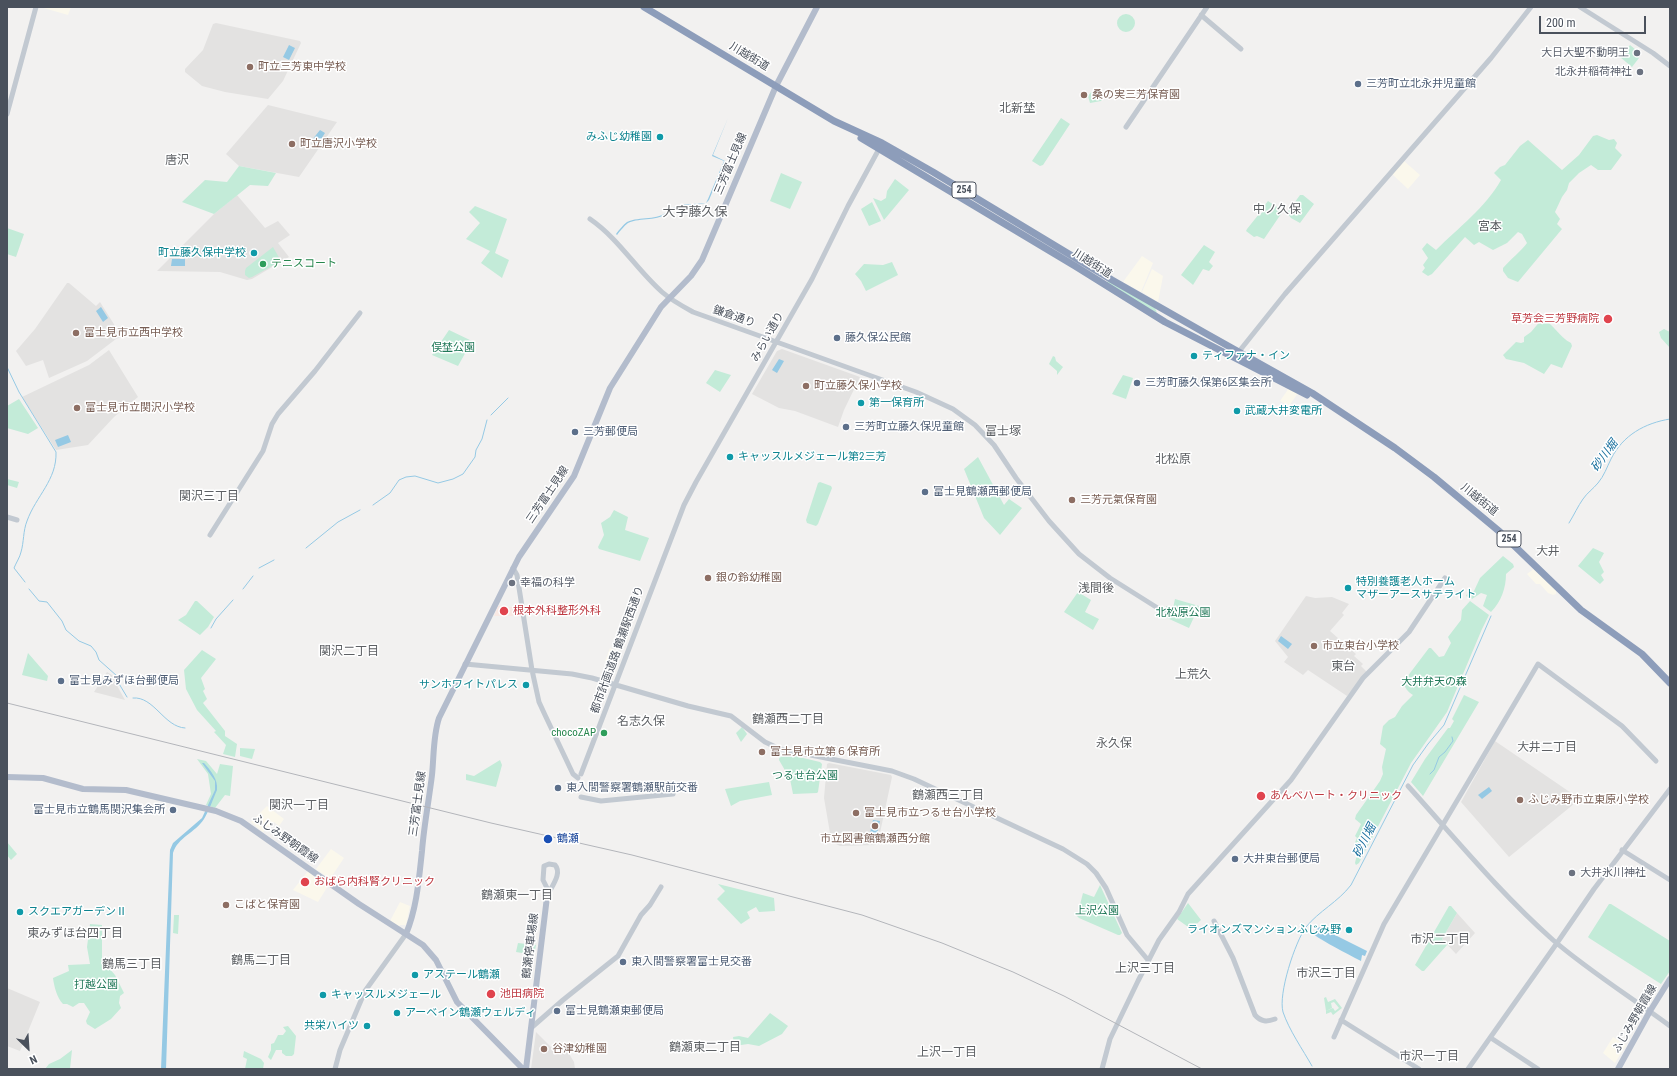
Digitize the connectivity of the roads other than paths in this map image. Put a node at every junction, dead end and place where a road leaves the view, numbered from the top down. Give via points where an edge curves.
1 (36, 7) edge
2 (644, 7) edge
3 (817, 7) edge
4 (1207, 7) edge
5 (1531, 7) edge
6 (1580, 7) edge
7 (1201, 15) junction
8 (1241, 49) dead end
9 (1670, 66) edge
10 (776, 86) junction
11 (7, 114) edge
12 (842, 126) junction
13 (1126, 127) dead end
14 (879, 149) junction
15 (590, 219) dead end
16 (670, 298) junction
17 (360, 313) dead end
18 (777, 342) junction
19 (1239, 352) junction
20 (1234, 358) junction
21 (1336, 409) junction
22 (7, 517) edge
23 (17, 520) dead end
24 (672, 533) joint
25 (210, 535) dead end
26 (513, 568) junction
27 (1445, 578) dead end
28 (1164, 612) dead end
29 (466, 664) junction
30 (532, 670) junction
31 (1670, 683) edge
32 (615, 685) junction
33 (1656, 760) dead end
34 (7, 777) edge
35 (1408, 786) dead end
36 (1670, 789) edge
37 (672, 794) dead end
38 (581, 797) dead end
39 (1442, 824) junction
40 (1622, 850) junction
41 (1670, 880) edge
42 (661, 888) dead end
43 (547, 897) junction
44 (1214, 920) dead end
45 (406, 934) junction
46 (1557, 944) junction
47 (1148, 960) junction
48 (1670, 979) edge
49 (1650, 1011) junction
50 (1275, 1019) dead end
51 (1341, 1020) junction
52 (1670, 1026) edge
53 (531, 1028) junction
54 (1334, 1037) dead end
55 (1490, 1038) junction
56 (335, 1069) edge
57 (523, 1069) edge
58 (526, 1069) edge
59 (1102, 1069) edge
60 (1419, 1069) edge
61 (1468, 1069) edge
62 (1538, 1069) edge
63 (1618, 1069) edge

1 - 11 street
2 - 10 highway, 川越街道 / 254
3 - 10 main road, 三芳富士見線
4 - 7 street
5 - 19 street via 1491,58 1285,294
6 - 9 street
7 - 8 street
7 - 13 street
10 - 12 highway, 川越街道 / 254
10 - 16 main road, 三芳富士見線 via 702,260
12 - 14 highway, 川越街道 / 254
12 - 19 highway, 川越街道 / 254 via 882,143 933,172 1112,280
14 - 18 street, みらい通り
14 - 20 highway, 川越街道 / 254 via 1166,322
15 - 16 street, 鎌倉通り via 612,237
16 - 18 street, 鎌倉通り via 702,316
16 - 26 main road, 三芳富士見線 via 659,310 610,388 574,476
17 - 25 street via 275,418 262,451
18 - 24 street, みらい通り via 696,482
18 - 28 street, 鎌倉通り via 929,397 964,416 992,442 1045,516 1079,554 1110,578
19 - 20 street
19 - 21 highway, 川越街道 / 254
20 - 21 highway, 川越街道 / 254
21 - 31 highway, 川越街道 / 254 via 1412,460 1474,510 1581,610 1642,654
22 - 23 street
24 - 32 street, 都市計画道路 鶴瀬駅西通り
26 - 29 main road, 三芳富士見線
26 - 30 street via 517,575
27 - 47 street via 1413,628 1363,678 1291,780 1188,894
29 - 30 street
29 - 45 main road, 三芳富士見線 via 436,725 421,869
30 - 32 street via 572,674
30 - 32 street, 都市計画道路 鶴瀬駅西通り via 544,715 573,774 580,776
32 - 47 street via 731,716 765,742 780,749 906,776 1063,849 1082,860 1096,873 1111,898 1126,933
33 - 39 street via 1622,726 1538,664
34 - 45 main road, ふじみ野朝霞線 via 43,778 83,789 126,790 232,816
35 - 39 street
36 - 40 street
37 - 38 street via 601,801
39 - 46 street via 1510,900
39 - 51 street via 1384,924
40 - 41 street
40 - 46 street
42 - 53 street via 618,956
43 - 43 street via 547,888 543,880 544,866 549,864 556,866 557,870 556,883
43 - 53 main road, 鶴瀬停車場線
44 - 50 street via 1233,958 1255,1015 1263,1021
45 - 56 street via 365,991 340,1050
45 - 57 main road, ふじみ野朝霞線 via 432,954 457,1002
46 - 49 street
46 - 55 street
47 - 59 street via 1110,1039
48 - 49 main road, ふじみ野朝霞線
49 - 52 street
49 - 63 main road, ふじみ野朝霞線
51 - 54 street
51 - 60 street
53 - 58 main road, 鶴瀬停車場線
55 - 61 street
55 - 62 street

